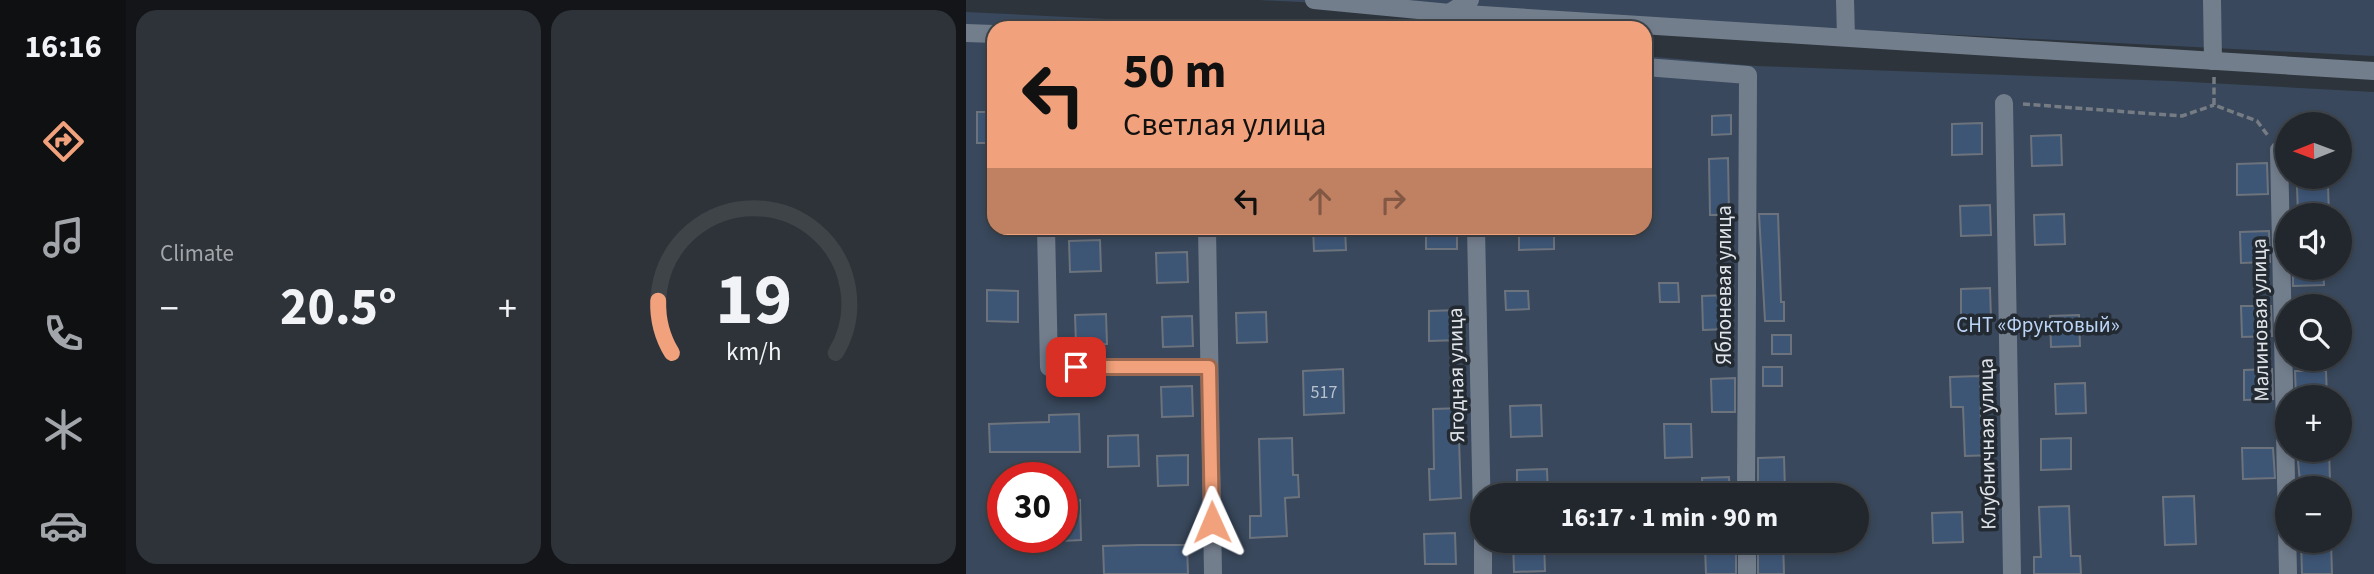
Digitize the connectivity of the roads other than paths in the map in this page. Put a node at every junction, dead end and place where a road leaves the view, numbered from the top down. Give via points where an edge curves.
1 (1314, 0) edge
2 (1470, 0) edge
3 (1845, 0) edge
4 (2212, 0) edge
5 (1450, 13) junction
6 (1436, 21) edge
7 (1582, 21) edge
8 (1652, 25) edge
9 (966, 33) edge
10 (987, 34) edge
11 (1846, 37) junction
12 (966, 48) edge
13 (2213, 61) junction
14 (1652, 68) edge
15 (2374, 71) edge
16 (2004, 103) road end
17 (2280, 189) edge
18 (1046, 235) edge
19 (1207, 235) edge
20 (1476, 235) edge
21 (1209, 367) junction
22 (1481, 483) edge
23 (1746, 483) edge
24 (1483, 553) edge
25 (1747, 553) edge
26 (1213, 574) edge
27 (1483, 574) edge
28 (1747, 574) edge
29 (2012, 574) edge
30 (2288, 574) edge

1 - 5 street
2 - 5 street
3 - 11 street
4 - 13 street
5 - 6 street
5 - 7 street
8 - 11 street
9 - 10 street
9 - 12 street
11 - 13 street
13 - 15 street
14 - 23 street, Яблоневая улица via 1748,75
16 - 29 street, Клубничная улица
17 - 30 street, Малиновая улица
18 - 21 street via 1049,368
19 - 21 street
20 - 22 street, Ягодная улица
21 - 26 street
24 - 27 street
25 - 28 street

